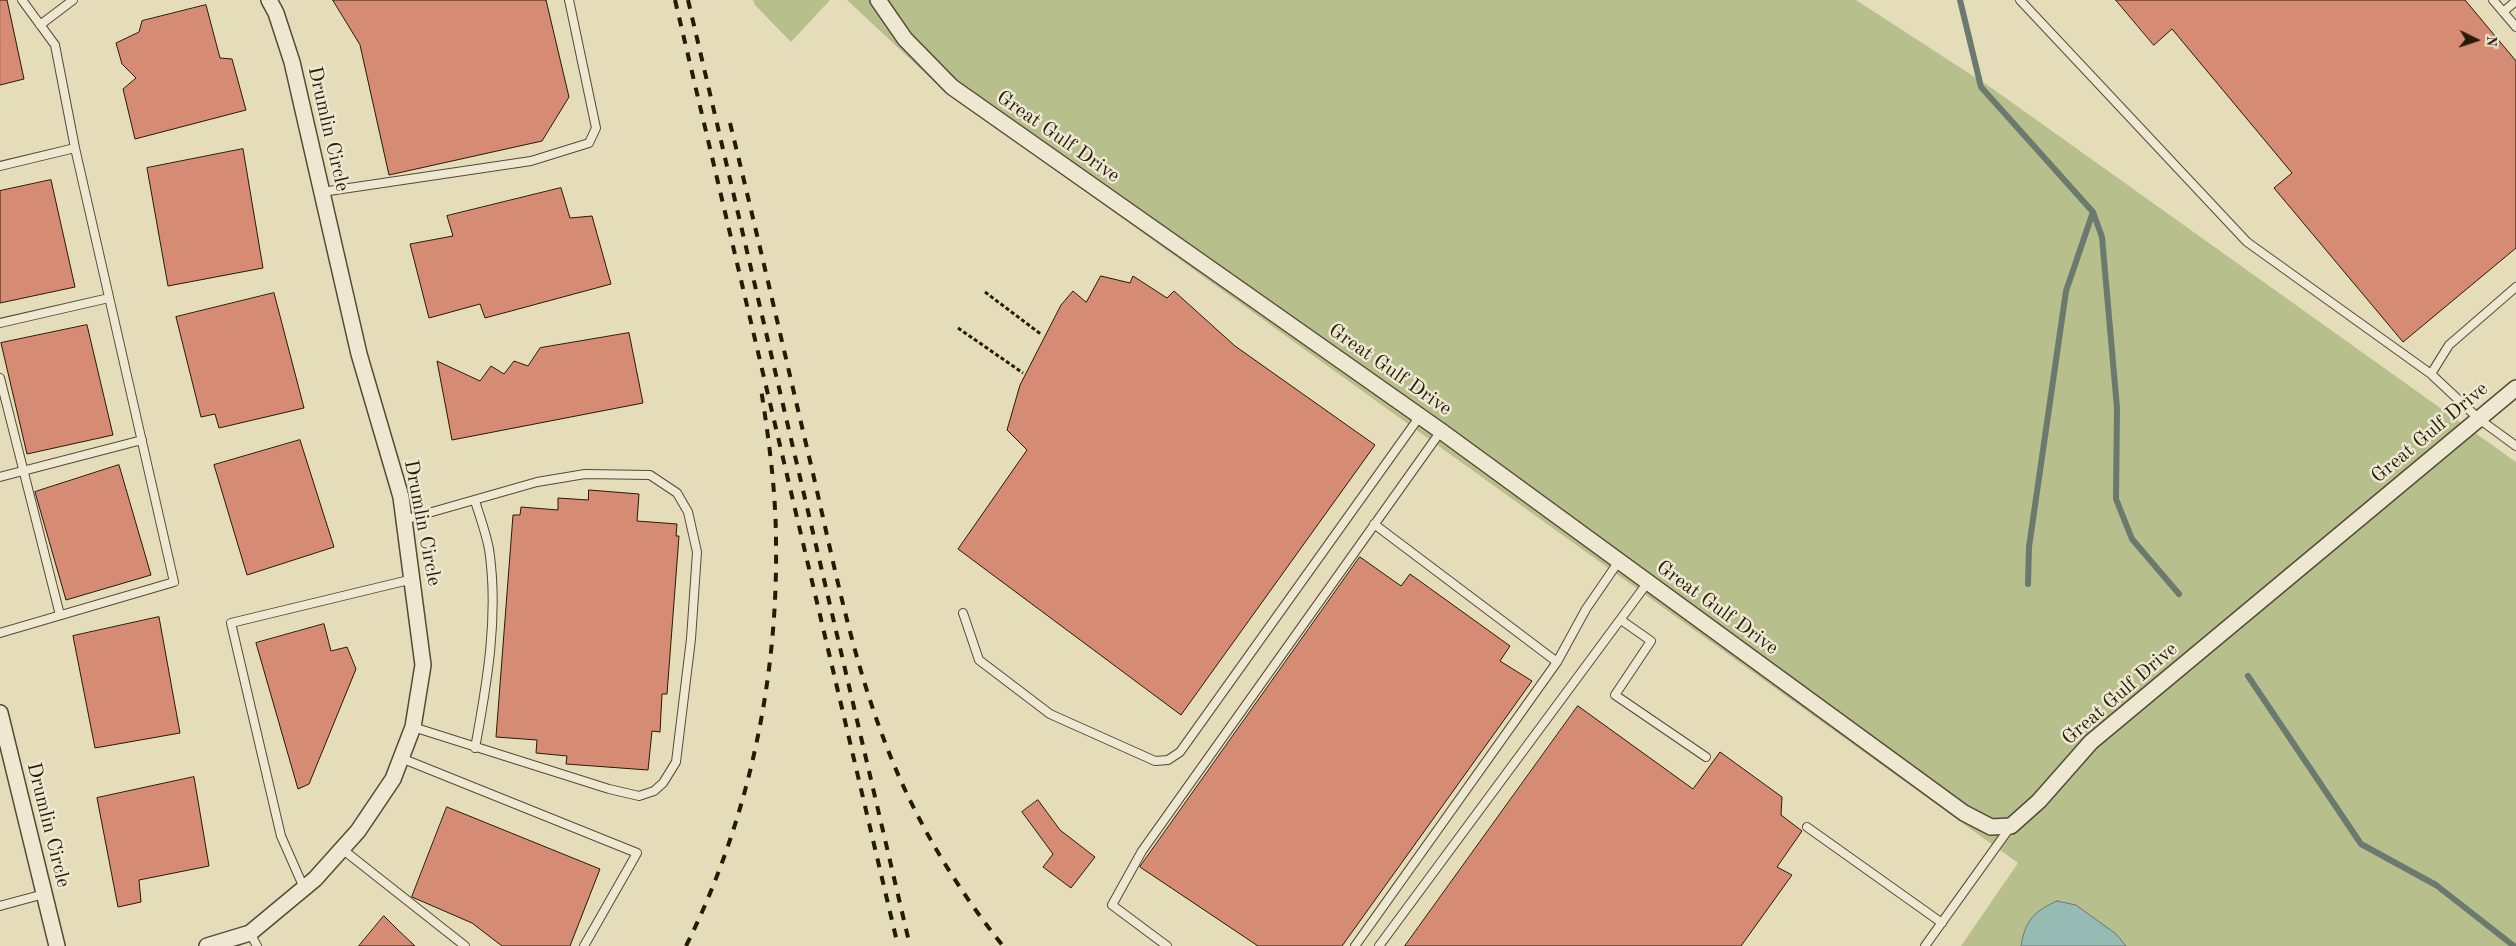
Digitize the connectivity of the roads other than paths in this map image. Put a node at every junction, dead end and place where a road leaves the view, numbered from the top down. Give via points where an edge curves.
1 (22, 0) edge
2 (73, 0) edge
3 (269, 0) edge
4 (570, 0) edge
5 (878, 0) edge
6 (2020, 0) edge
7 (2493, 0) edge
8 (2516, 1) edge
9 (2503, 12) junction
10 (40, 25) junction
11 (2516, 27) edge
12 (75, 148) junction
13 (0, 166) edge
14 (322, 192) junction
15 (2516, 287) edge
16 (109, 298) junction
17 (0, 323) edge
18 (2430, 374) junction
19 (0, 378) edge
20 (2516, 388) edge
21 (1420, 416) junction
22 (2479, 419) junction
23 (1441, 431) junction
24 (142, 440) junction
25 (2516, 446) edge
26 (24, 470) junction
27 (0, 477) edge
28 (475, 501) junction
29 (404, 520) junction
30 (1374, 524) junction
31 (1619, 561) junction
32 (413, 579) junction
33 (1648, 582) junction
34 (963, 614) dead end
35 (60, 615) junction
36 (1620, 620) junction
37 (0, 633) edge
38 (1557, 662) junction
39 (0, 713) edge
40 (413, 727) junction
41 (474, 748) junction
42 (1706, 757) dead end
43 (401, 758) junction
44 (2011, 826) junction
45 (1807, 827) dead end
46 (342, 849) junction
47 (304, 888) junction
48 (44, 894) junction
49 (0, 906) edge
50 (1942, 923) junction
51 (253, 939) edge
52 (57, 946) edge
53 (208, 946) edge
54 (465, 946) edge
55 (584, 946) edge
56 (1167, 946) edge
57 (1355, 946) edge
58 (1379, 946) edge
59 (1925, 946) edge

1 - 10 lane
2 - 10 lane
3 - 14 street, Drumlin Circle via 292,62
4 - 14 lane via 596,128 589,144 531,161
5 - 21 street, Great Gulf Drive via 905,38 952,86
6 - 18 lane via 2248,242
7 - 9 lane
8 - 9 lane
9 - 11 lane
10 - 12 lane via 55,45
12 - 13 lane
12 - 16 lane
14 - 29 street, Drumlin Circle via 359,354 401,497
15 - 18 lane via 2449,345
16 - 17 lane
16 - 24 lane
18 - 22 lane
19 - 26 lane
20 - 22 street, Great Gulf Drive
21 - 23 street, Great Gulf Drive
21 - 34 lane via 1180,752 1168,760 1155,761 1132,753 1050,714 979,660
22 - 25 lane
22 - 44 street, Great Gulf Drive via 2091,742
23 - 30 lane
23 - 31 street, Great Gulf Drive
24 - 26 lane
24 - 35 lane via 174,582
26 - 27 lane
26 - 35 lane
28 - 29 lane
28 - 41 lane via 489,549 491,635 486,690
28 - 41 lane via 537,482 585,474 650,475 677,493 688,512 697,552 676,762 654,791 638,796
29 - 32 street, Drumlin Circle
30 - 38 lane
30 - 56 lane via 1142,851 1112,905
31 - 33 street, Great Gulf Drive
31 - 38 lane via 1586,609
32 - 40 street, Drumlin Circle via 423,665
32 - 47 lane via 231,623 281,836
33 - 36 lane
33 - 44 street, Great Gulf Drive via 1964,814 1991,827
35 - 37 lane
36 - 42 lane via 1651,641 1615,695
36 - 58 lane
38 - 57 lane
39 - 48 street, Drumlin Circle
40 - 41 lane
40 - 43 street, Drumlin Circle
43 - 46 street, Drumlin Circle via 393,778
43 - 55 lane via 637,853
44 - 50 lane
45 - 50 lane
46 - 47 street, Drumlin Circle
46 - 54 lane
47 - 51 street, Drumlin Circle
48 - 49 lane
48 - 52 street, Drumlin Circle
50 - 59 lane
51 - 53 street, Drumlin Circle

